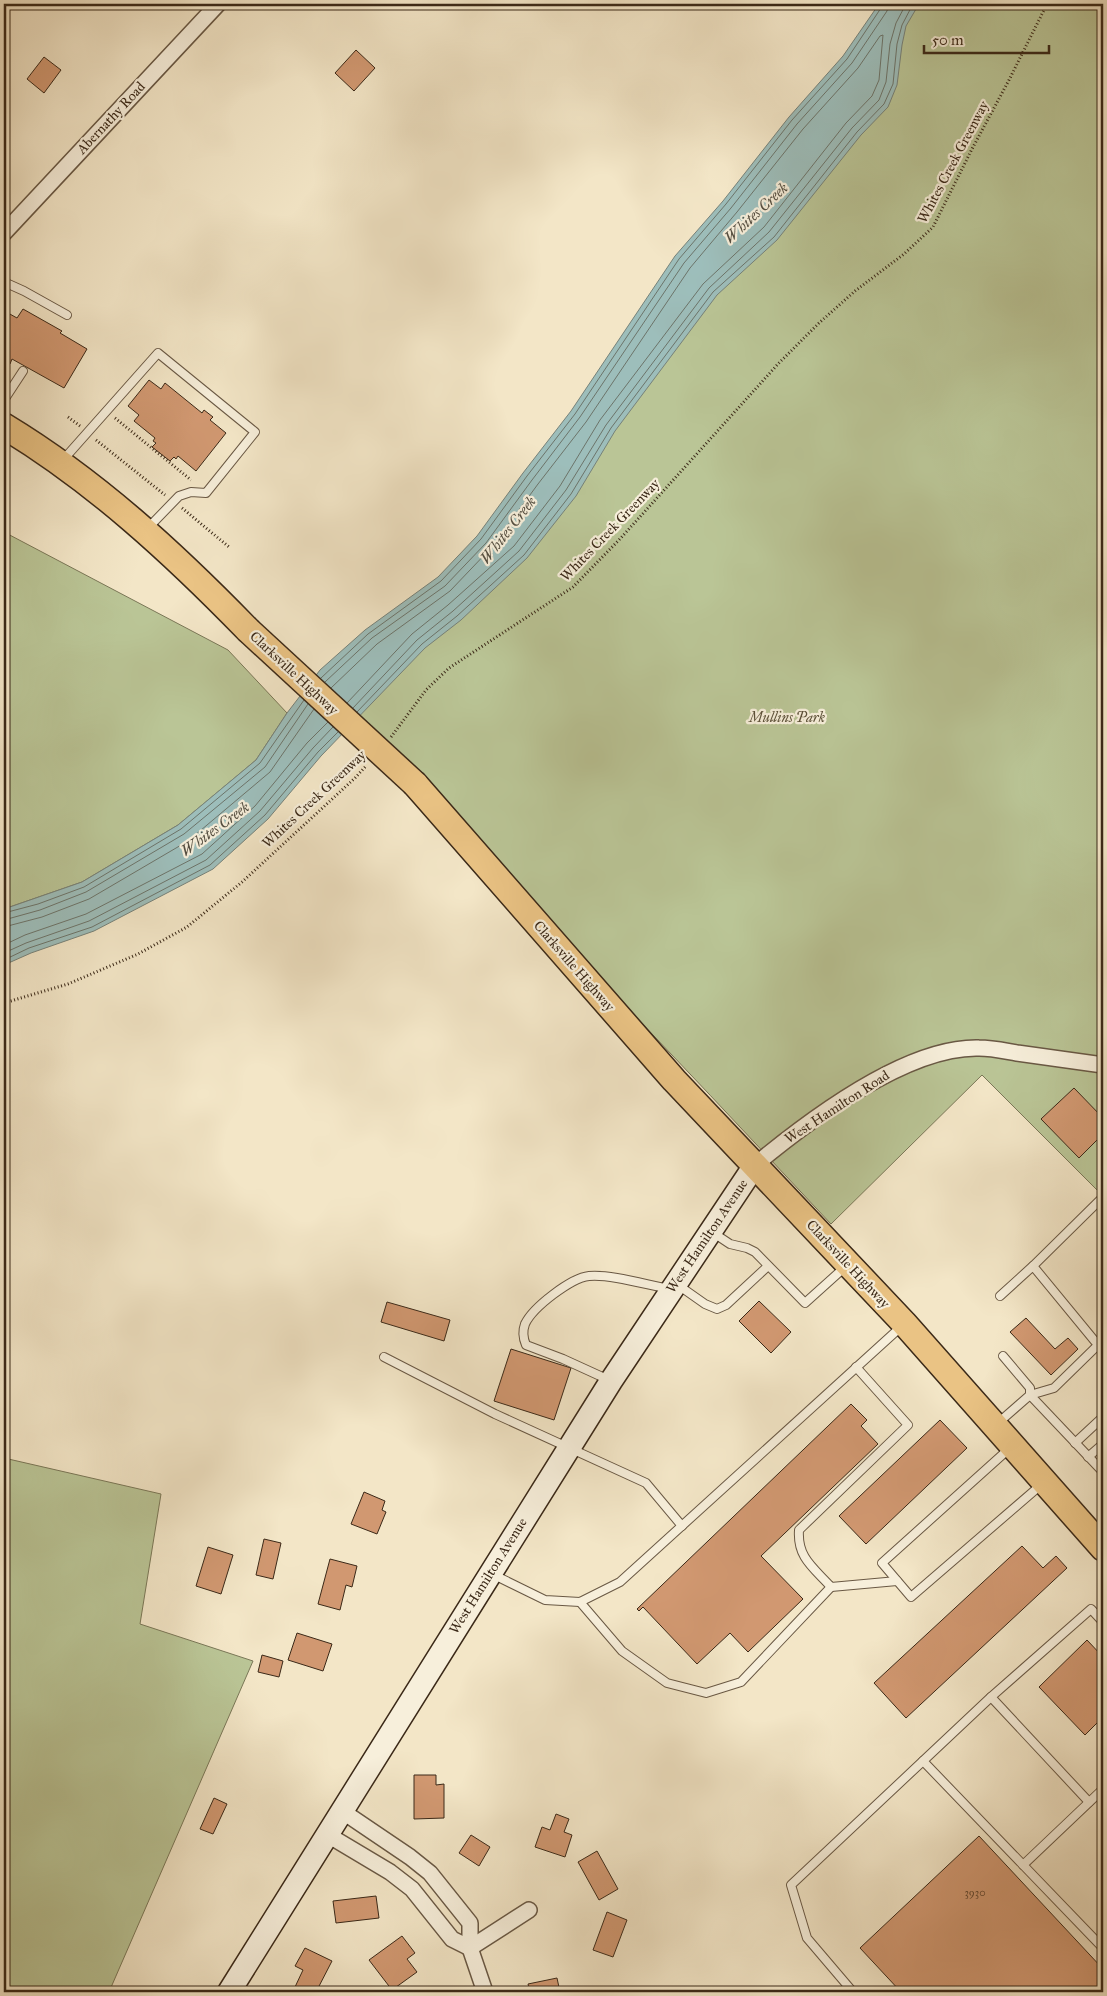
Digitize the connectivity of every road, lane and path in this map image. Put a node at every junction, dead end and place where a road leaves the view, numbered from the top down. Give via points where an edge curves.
1 (218, 4) edge
2 (1047, 4) edge
3 (4, 233) edge
4 (4, 282) edge
5 (67, 315) dead end
6 (23, 371) dead end
7 (4, 400) edge
8 (107, 411) junction
9 (68, 417) dead end
10 (4, 426) edge
11 (87, 433) junction
12 (60, 464) junction
13 (206, 493) junction
14 (174, 502) junction
15 (146, 531) junction
16 (230, 547) dead end
17 (390, 740) dead end
18 (372, 760) dead end
19 (4, 1003) edge
20 (1103, 1065) edge
21 (755, 1165) junction
22 (1103, 1197) edge
23 (710, 1231) junction
24 (848, 1264) junction
25 (768, 1266) junction
26 (1033, 1266) junction
27 (673, 1286) junction
28 (1000, 1296) dead end
29 (904, 1323) junction
30 (1003, 1356) dead end
31 (384, 1357) dead end
32 (856, 1367) junction
33 (611, 1381) junction
34 (1030, 1395) junction
35 (1103, 1417) edge
36 (995, 1426) junction
37 (1075, 1443) junction
38 (1103, 1444) edge
39 (1012, 1446) junction
40 (568, 1449) junction
41 (1088, 1457) junction
42 (1103, 1472) edge
43 (1044, 1482) junction
44 (682, 1526) junction
45 (1101, 1542) edge
46 (490, 1573) junction
47 (897, 1582) junction
48 (831, 1587) junction
49 (580, 1602) junction
50 (1103, 1622) edge
51 (992, 1696) junction
52 (923, 1761) junction
53 (1103, 1789) edge
54 (1089, 1802) junction
55 (342, 1811) junction
56 (328, 1835) junction
57 (410, 1856) junction
58 (1022, 1865) junction
59 (395, 1876) junction
60 (529, 1910) dead end
61 (470, 1948) junction
62 (1103, 1948) edge
63 (230, 1992) edge
64 (485, 1992) edge
65 (854, 1992) edge

1 - 3 street, Abernathy Road
2 - 17 path, Whites Creek Greenway via 933,226 904,254 819,323 778,364 573,588 449,668 426,690
4 - 5 lane
6 - 7 lane
8 - 11 lane
8 - 13 path
8 - 13 lane via 158,353 248,426 255,432
9 - 11 path
10 - 12 main road, Clarksville Highway
11 - 12 lane
11 - 14 path
12 - 15 main road, Clarksville Highway
13 - 14 lane via 185,493
14 - 15 lane
14 - 16 path
15 - 21 main road, Clarksville Highway, bridge via 415,784 674,1080
18 - 19 path, Whites Creek Greenway via 242,882 186,927 138,954 68,984
20 - 21 street, West Hamilton Road via 979,1048 951,1051 884,1075 819,1116
21 - 23 street, West Hamilton Avenue
21 - 24 main road, Clarksville Highway
22 - 26 lane
23 - 25 lane via 730,1244 755,1252
23 - 27 street, West Hamilton Avenue
24 - 25 lane via 805,1303
24 - 29 main road, Clarksville Highway
25 - 27 lane via 726,1305 717,1309
26 - 28 lane
26 - 34 lane via 1098,1345 1054,1388
27 - 33 street, West Hamilton Avenue
27 - 33 lane via 588,1276 571,1283 540,1305 526,1323 522,1337 526,1346
29 - 32 lane
29 - 36 main road, Clarksville Highway
30 - 34 lane via 1030,1388
31 - 40 lane
32 - 44 lane
32 - 48 lane via 908,1425 799,1530 801,1553
33 - 40 street, West Hamilton Avenue
34 - 36 lane
34 - 37 lane
35 - 37 lane
36 - 39 main road, Clarksville Highway
37 - 41 lane
38 - 41 lane
39 - 43 main road, Clarksville Highway
39 - 47 lane via 882,1563
40 - 44 lane via 646,1483
40 - 46 street, West Hamilton Avenue
41 - 42 lane
43 - 45 main road, Clarksville Highway
43 - 47 lane via 911,1597
44 - 49 lane via 620,1582
46 - 49 lane via 545,1600
46 - 55 street, West Hamilton Avenue
47 - 48 lane
48 - 49 lane via 741,1682 706,1693 667,1683 622,1650
50 - 51 lane via 1091,1609
51 - 52 lane
51 - 54 lane
52 - 58 lane
52 - 65 lane via 791,1885 807,1938
53 - 54 lane
54 - 58 lane
55 - 56 street, West Hamilton Avenue
55 - 57 street
56 - 59 street
56 - 63 street, West Hamilton Avenue
57 - 59 street
57 - 61 street via 430,1873 470,1923
58 - 62 lane
59 - 61 street via 412,1889 452,1939
60 - 61 street
61 - 64 street

